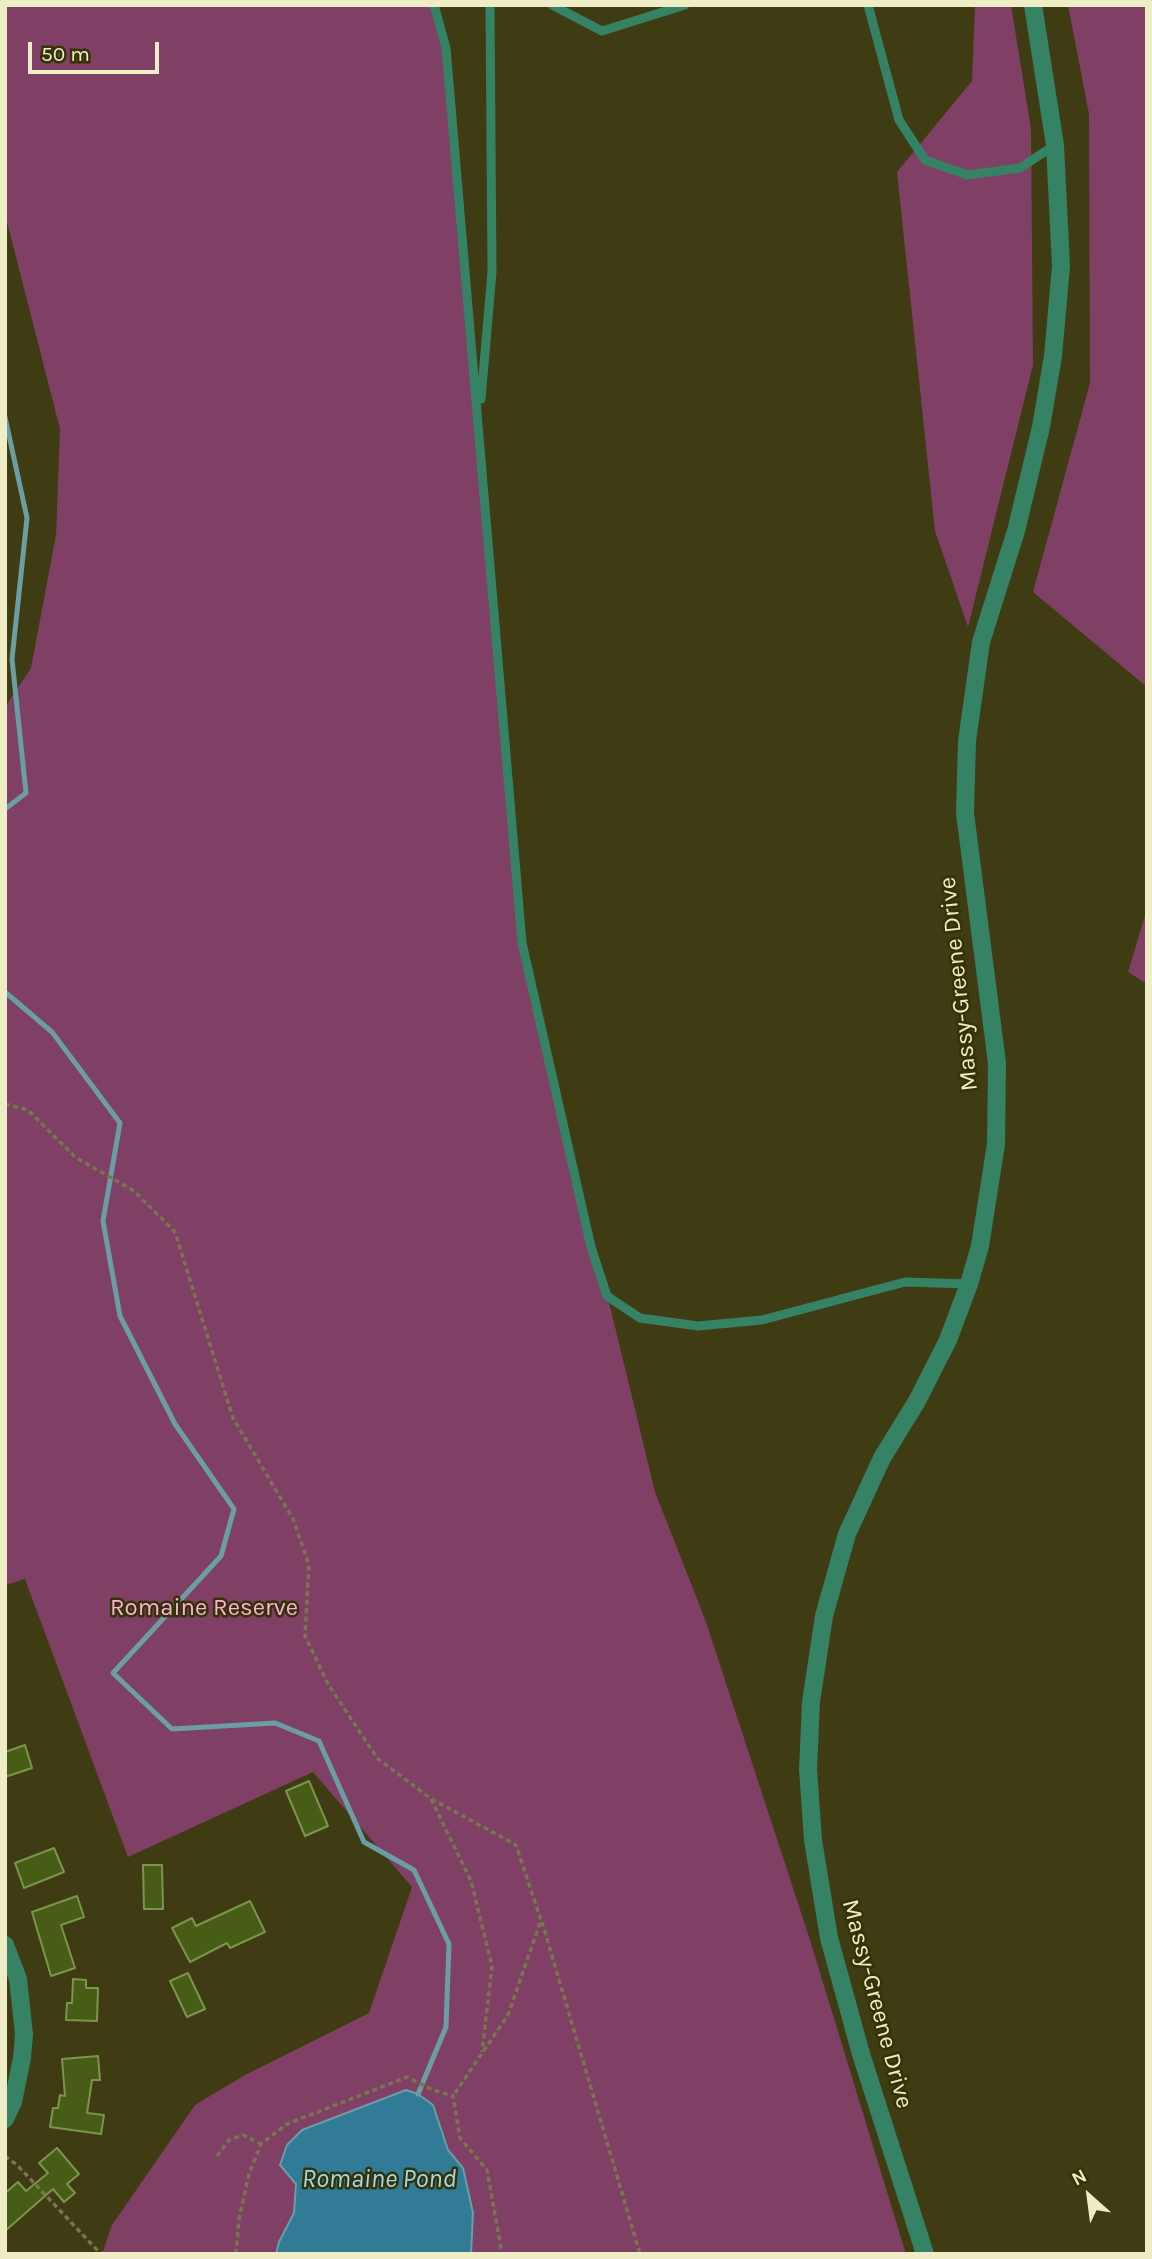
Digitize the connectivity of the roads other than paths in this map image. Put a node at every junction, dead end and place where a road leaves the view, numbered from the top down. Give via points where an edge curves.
1 (434, 5) edge
2 (490, 5) edge
3 (552, 5) edge
4 (685, 5) edge
5 (868, 5) edge
6 (1033, 5) edge
7 (1055, 145) junction
8 (479, 425) junction
9 (969, 1284) junction
10 (5, 1945) edge
11 (5, 2119) edge
12 (925, 2254) edge

1 - 8 lane via 446,48
2 - 8 lane via 492,272
3 - 4 lane via 602,31
5 - 7 lane via 899,120 925,160 967,175 1020,168
6 - 7 street, Massy-Greene Drive
7 - 9 street, Massy-Greene Drive via 1061,266 1053,356 1032,472 981,642 967,741 965,813 997,1063 996,1144 980,1246
8 - 9 lane via 522,943 591,1247 607,1296 640,1318 698,1326 762,1321 905,1282
9 - 12 street, Massy-Greene Drive via 948,1340 882,1458 847,1534 824,1616 811,1702 813,1840 829,1938
10 - 11 street via 18,1979 24,2035 13,2102

